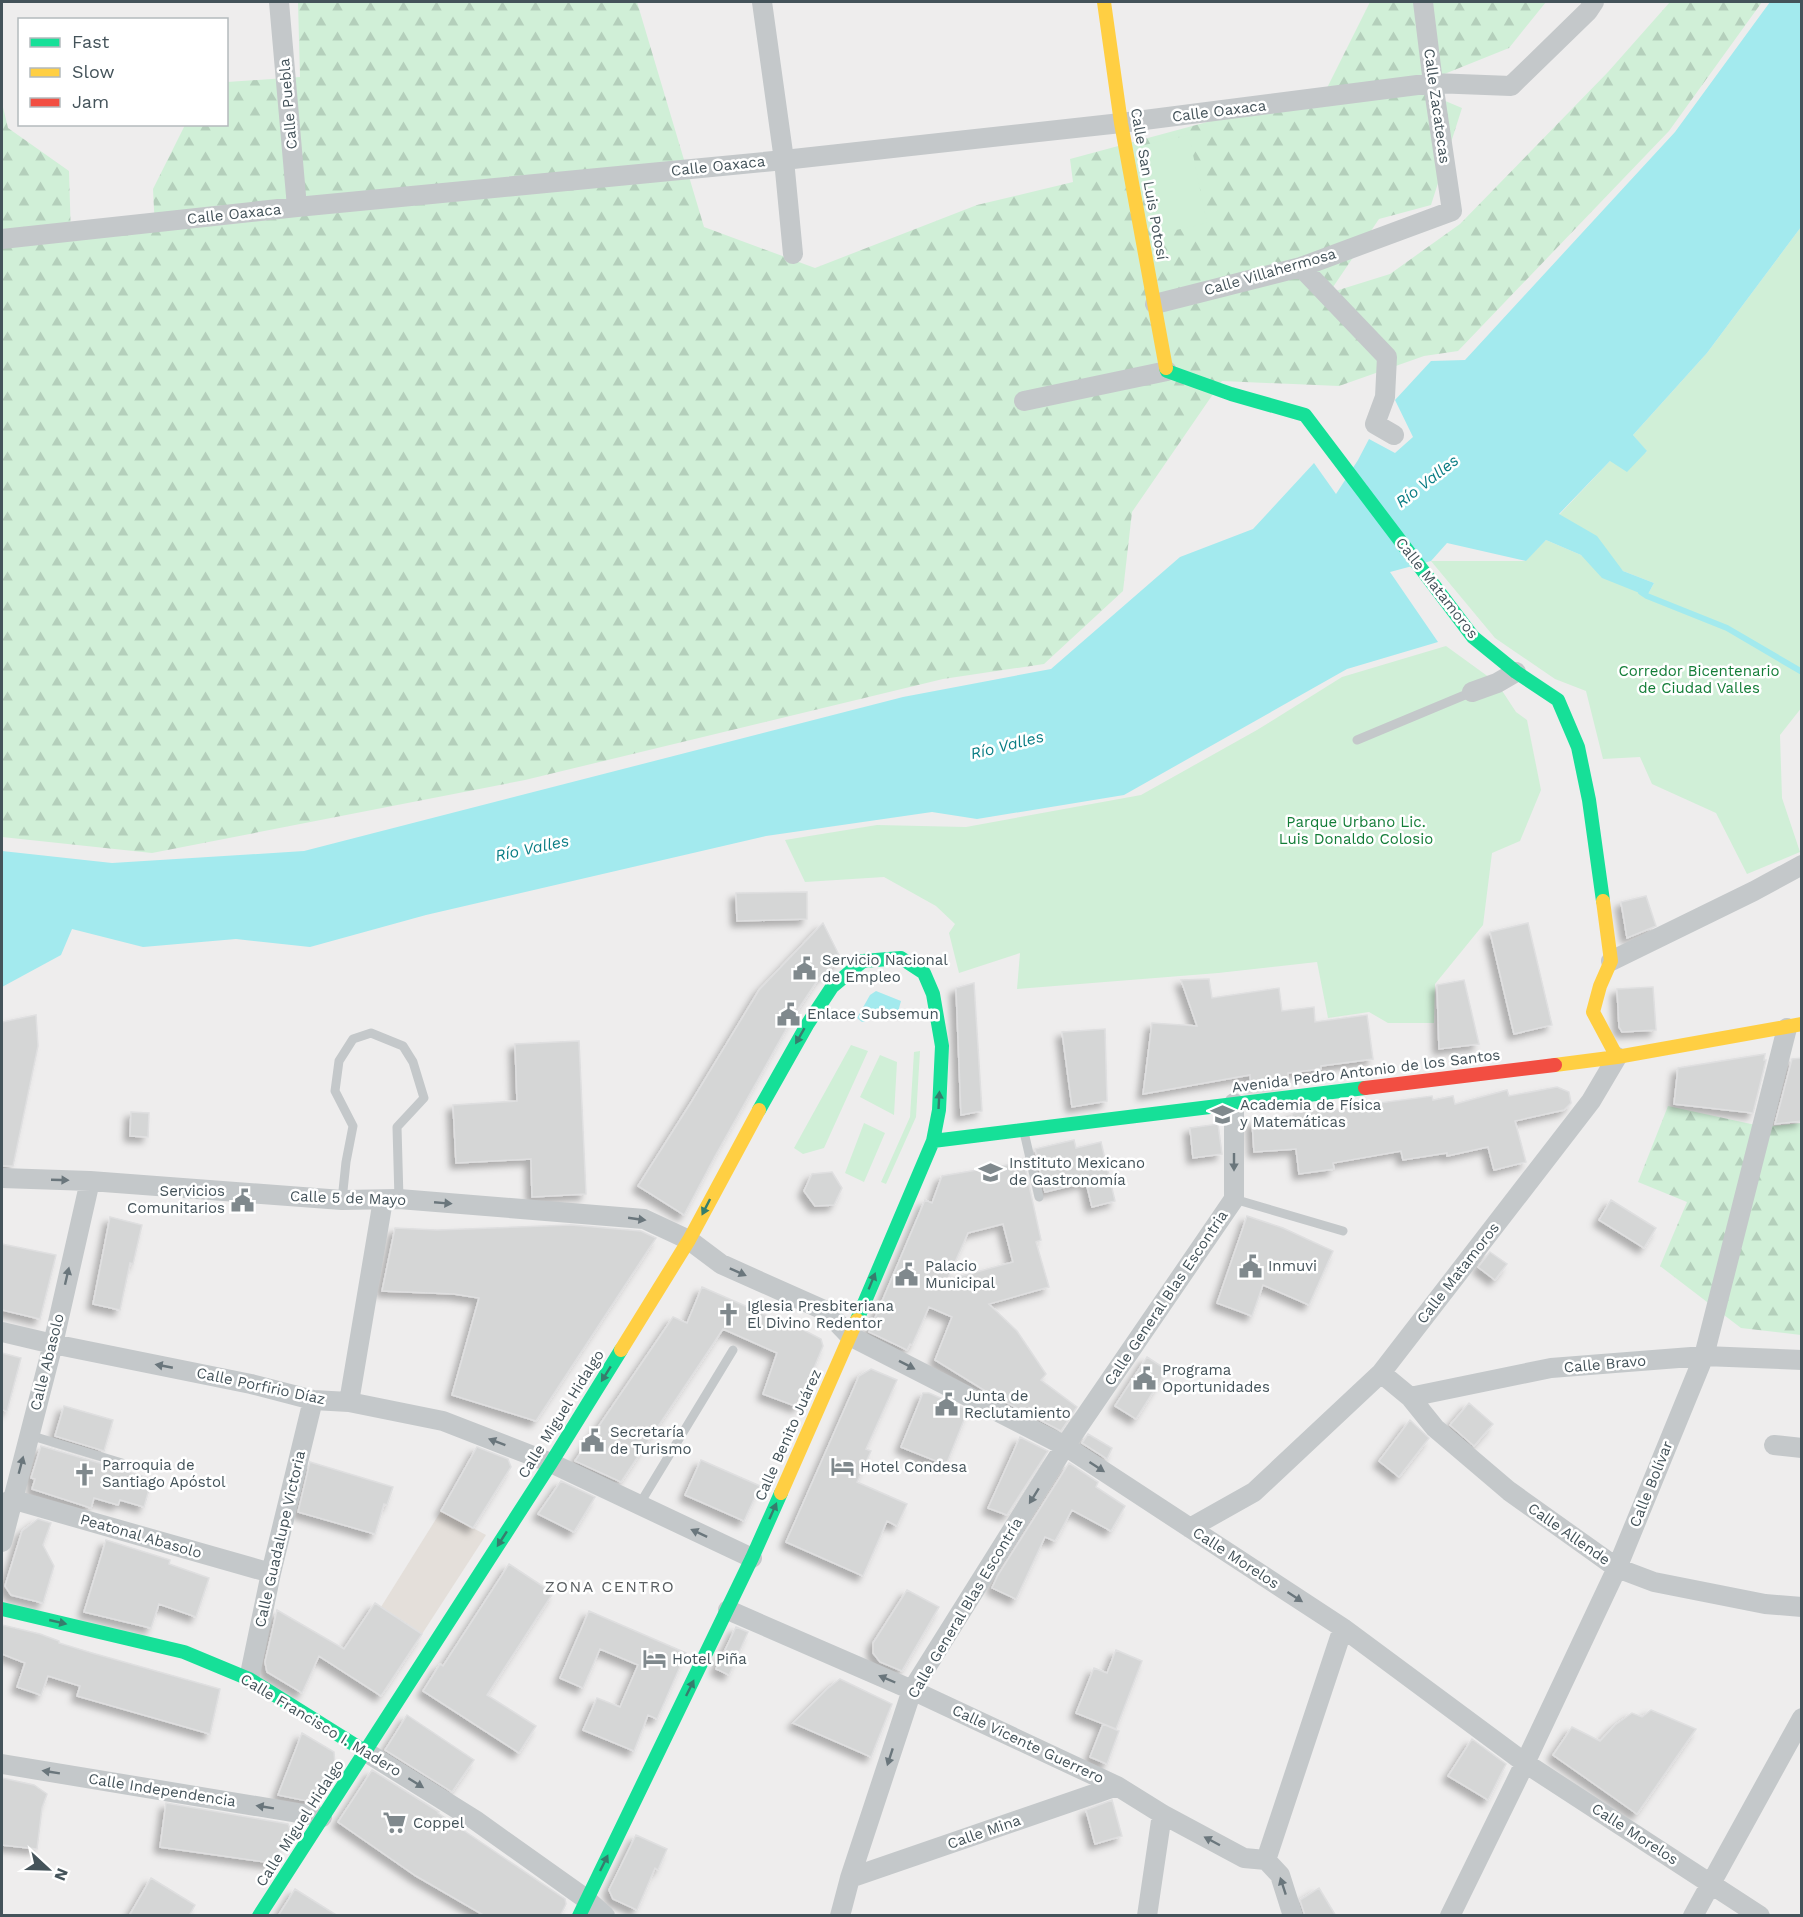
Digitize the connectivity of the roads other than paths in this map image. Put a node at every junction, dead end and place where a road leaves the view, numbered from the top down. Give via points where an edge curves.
1 (279, 2) edge
2 (762, 2) edge
3 (1104, 2) edge
4 (1423, 2) edge
5 (1594, 2) edge
6 (1433, 83) junction
7 (1121, 123) junction
8 (784, 160) junction
9 (297, 207) junction
10 (1452, 211) joint
11 (2, 238) edge
12 (793, 254) dead end
13 (1301, 267) junction
14 (1155, 304) junction
15 (1167, 371) junction
16 (1024, 401) dead end
17 (1394, 435) dead end
18 (1516, 672) junction
19 (1472, 692) joint
20 (1357, 740) dead end
21 (1802, 865) edge
22 (902, 958) joint
23 (1611, 961) junction
24 (1794, 1026) edge
25 (1617, 1057) junction
26 (1234, 1103) junction
27 (1023, 1129) junction
28 (933, 1141) junction
29 (2, 1178) edge
30 (90, 1181) junction
31 (1040, 1197) dead end
32 (1234, 1199) junction
33 (342, 1200) junction
34 (391, 1200) junction
35 (1343, 1231) dead end
36 (689, 1239) junction
37 (2, 1332) edge
38 (850, 1336) junction
39 (53, 1344) junction
40 (733, 1350) dead end
41 (1704, 1356) junction
42 (1802, 1360) edge
43 (1380, 1373) junction
44 (1410, 1397) junction
45 (313, 1400) junction
46 (349, 1402) junction
47 (29, 1435) junction
48 (1774, 1445) dead end
49 (1065, 1446) junction
50 (1802, 1448) edge
51 (122, 1463) dead end
52 (551, 1463) junction
53 (12, 1499) junction
54 (639, 1505) junction
55 (1190, 1528) junction
56 (2, 1542) edge
57 (752, 1558) junction
58 (1617, 1568) junction
59 (271, 1573) junction
60 (1802, 1607) edge
61 (2, 1609) edge
62 (728, 1610) junction
63 (1343, 1628) junction
64 (249, 1678) junction
65 (912, 1690) junction
66 (1802, 1718) edge
67 (366, 1752) junction
68 (1525, 1763) junction
69 (2, 1764) edge
70 (1117, 1786) junction
71 (1162, 1814) junction
72 (322, 1817) junction
73 (1266, 1860) junction
74 (850, 1878) junction
75 (1712, 1883) junction
76 (583, 1907) edge
77 (259, 1916) edge
78 (606, 1916) edge
79 (840, 1916) edge
80 (1147, 1916) edge
81 (1293, 1916) edge
82 (1450, 1916) edge
83 (1693, 1916) edge
84 (1760, 1916) edge

1 - 9 street, Calle Puebla
2 - 8 street
3 - 7 street, Calle San Luis Potosí
4 - 6 street, Calle Zacatecas
5 - 6 street, Calle Oaxaca via 1511,86
6 - 7 street, Calle Oaxaca
6 - 10 street, Calle Zacatecas
7 - 8 street, Calle Oaxaca
7 - 14 street, Calle San Luis Potosí
8 - 9 street, Calle Oaxaca
8 - 12 street
9 - 11 street, Calle Oaxaca
10 - 13 street, Calle Villahermosa
13 - 14 street, Calle Villahermosa
13 - 17 street via 1387,357 1385,397 1375,424
14 - 15 street, Calle San Luis Potosí
15 - 16 street
15 - 18 street, Calle Matamoros via 1305,415 1473,637
18 - 19 street
18 - 23 street, Calle Matamoros via 1558,699 1578,747
19 - 20 lane
21 - 23 street
28 -> 22 street, Calle Benito Juárez via 939,1110 942,1046 933,994 924,973
22 -> 36 street, Calle Miguel Hidalgo via 863,961 832,987 804,1029
23 - 25 street via 1593,1012
24 - 25 street, Avenida Pedro Antonio de los Santos
24 - 41 street, Calle Bolívar
25 - 26 street, Avenida Pedro Antonio de los Santos
25 - 43 street, Calle Matamoros via 1591,1101
26 - 27 street, Avenida Pedro Antonio de los Santos
26 -> 32 street, Calle General Blas Escontria
27 - 28 street, Avenida Pedro Antonio de los Santos
27 - 31 lane
38 -> 28 street, Calle Benito Juárez
29 -> 30 street, Calle 5 de Mayo
30 - 33 street, Calle 5 de Mayo
39 -> 30 street, Calle Abasolo
32 - 35 lane
32 - 49 street, Calle General Blas Escontria
33 - 34 street, Calle 5 de Mayo
33 - 34 lane via 353,1126 334,1091 339,1061 353,1040 371,1033 403,1046 413,1062 424,1098 397,1126
34 -> 36 street, Calle 5 de Mayo via 644,1219
34 - 46 street
36 -> 38 street, Calle Morelos via 721,1264 826,1311
36 -> 52 street, Calle Miguel Hidalgo
37 - 39 street, Calle Porfirio Díaz
38 -> 49 street, Calle Morelos
57 -> 38 street, Calle Benito Juárez
45 -> 39 street, Calle Porfirio Díaz
39 - 47 street, Calle Abasolo
40 - 54 lane
41 - 42 street, Calle Bravo
41 - 44 street, Calle Bravo via 1551,1368
41 - 58 street, Calle Bolívar
43 - 44 street, Calle Allende
43 - 55 street, Calle Matamoros via 1254,1492
44 - 58 street, Calle Allende via 1435,1428 1509,1491
45 - 46 street, Calle Porfirio Díaz
45 - 59 street, Calle Guadalupe Victoria
52 -> 46 street, Calle Porfirio Díaz via 443,1421
47 - 51 lane
53 -> 47 street, Calle Abasolo
48 - 50 street
49 -> 55 street, Calle Morelos
49 -> 65 street, Calle General Blas Escontría
52 - 54 street
52 -> 67 street, Calle Miguel Hidalgo
53 - 56 street, Calle Abasolo
53 - 59 street, Peatonal Abasolo
57 -> 54 street
55 -> 63 street, Calle Morelos
57 - 62 street, Calle Benito Juárez
58 - 60 street, Calle Allende via 1654,1582 1765,1604
58 - 68 street, Calle Bolívar
59 - 64 street, Calle Guadalupe Victoria
61 -> 64 street, Calle Francisco I. Madero via 184,1652
65 -> 62 street, Calle Vicente Guerrero
76 -> 62 street, Calle Benito Juárez
63 - 68 street, Calle Morelos
63 - 73 street
64 - 67 street, Calle Francisco I. Madero
65 - 70 street, Calle Vicente Guerrero
65 -> 74 street, Calle General Blas Escontría
66 - 75 street
67 - 72 street, Calle Miguel Hidalgo
67 -> 76 street, Calle Francisco I. Madero via 475,1820
68 - 75 street, Calle Morelos
68 - 82 street, Calle Bolívar
72 -> 69 street, Calle Independencia
70 - 71 street, Calle Vicente Guerrero
70 - 74 street, Calle Mina
73 -> 71 street, Calle Vicente Guerrero via 1244,1858
71 - 80 street
72 - 77 street, Calle Miguel Hidalgo
81 -> 73 street via 1280,1875
74 - 79 street, Calle General Blas Escontría
75 - 83 street
75 - 84 street, Calle Morelos
76 - 78 street, Calle Francisco I. Madero

